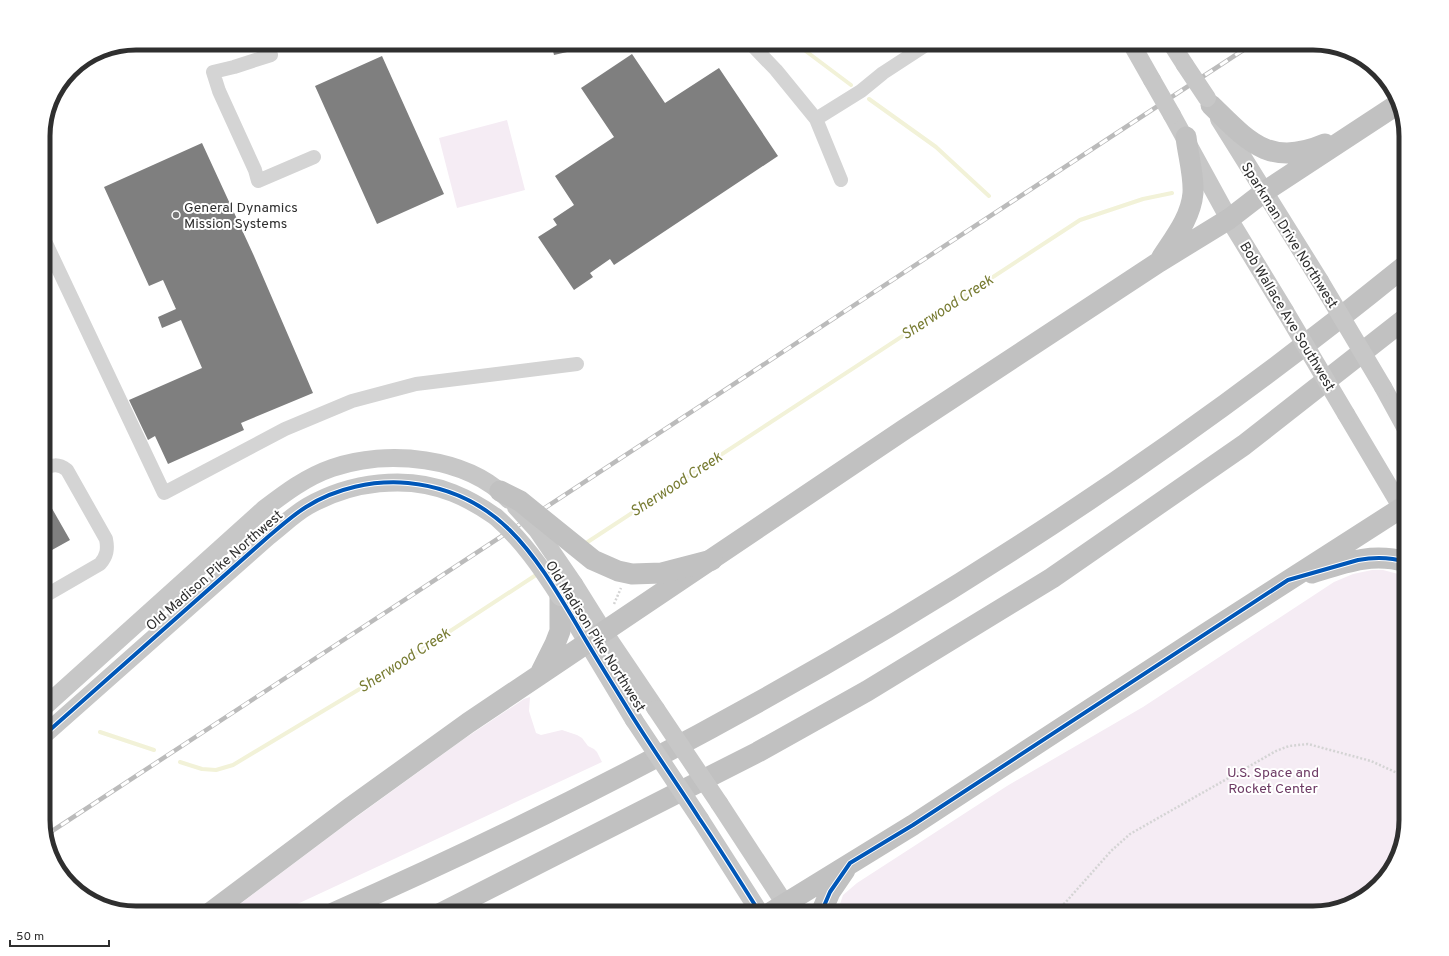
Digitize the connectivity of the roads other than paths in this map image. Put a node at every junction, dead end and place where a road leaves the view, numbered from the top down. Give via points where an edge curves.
1 (757, 50) edge
2 (918, 50) edge
3 (1135, 50) edge
4 (1175, 50) edge
5 (271, 55) dead end
6 (1209, 101) junction
7 (1394, 107) edge
8 (816, 119) junction
9 (1358, 130) junction
10 (1186, 137) junction
11 (314, 157) dead end
12 (841, 180) dead end
13 (1264, 192) junction
14 (1229, 219) junction
15 (50, 252) edge
16 (1159, 262) junction
17 (1399, 270) edge
18 (1399, 323) edge
19 (577, 364) dead end
20 (1399, 416) edge
21 (50, 468) edge
22 (507, 498) junction
23 (1399, 501) edge
24 (1399, 512) edge
25 (712, 560) junction
26 (1399, 560) edge
27 (1288, 580) junction
28 (567, 590) junction
29 (50, 593) edge
30 (604, 632) junction
31 (587, 644) junction
32 (540, 675) junction
33 (50, 702) edge
34 (50, 730) edge
35 (850, 863) junction
36 (219, 906) edge
37 (349, 906) edge
38 (455, 906) edge
39 (756, 906) edge
40 (780, 906) edge
41 (788, 906) edge
42 (823, 906) edge

1 - 8 lane
2 - 8 lane
3 - 10 main road, bridge
4 - 6 main road, Sparkman Drive Northwest, bridge
5 - 11 lane via 213,72 219,91 258,181
6 - 9 highway via 1245,138 1257,146 1278,153 1301,152 1316,148
6 - 13 main road, Sparkman Drive Northwest
7 - 9 highway
8 - 12 lane
9 - 13 highway
10 - 14 main road
10 - 16 highway via 1192,200 1181,228
13 - 14 highway
13 - 20 main road, Sparkman Drive Northwest, bridge
14 - 16 highway
14 - 23 main road, Bob Wallace Ave Southwest, bridge
15 - 19 lane via 164,493 285,429 352,401 416,384
16 - 25 highway
17 - 37 highway via 1200,423 1008,553 884,629 792,684 633,770 477,847
18 - 38 highway via 1244,445 1052,578 867,691 758,752
21 - 29 lane via 57,465 67,470 108,546 100,564
22 - 25 highway, bridge via 520,501 593,560 618,570 632,574 662,573
22 - 28 main road, Old Madison Pike Northwest, bridge via 537,530
22 - 33 main road, Old Madison Pike Northwest via 484,481 456,468 420,459 369,459 344,464 317,474 286,492 264,509
24 - 27 highway
25 - 30 highway
26 - 27 highway via 1366,558
27 - 35 highway via 913,825
28 - 30 main road, Old Madison Pike Northwest
28 - 31 main road, Old Madison Pike Northwest
28 - 32 highway via 560,630
28 - 34 main road, Old Madison Pike Northwest, bridge via 496,517 452,492 420,484 386,483 370,484 336,493 306,507 269,536
30 - 31 highway
30 - 40 main road, Old Madison Pike Northwest, bridge via 719,803
31 - 32 highway
31 - 39 main road, Old Madison Pike Northwest, bridge
32 - 36 highway via 408,766
35 - 41 highway
35 - 42 highway

